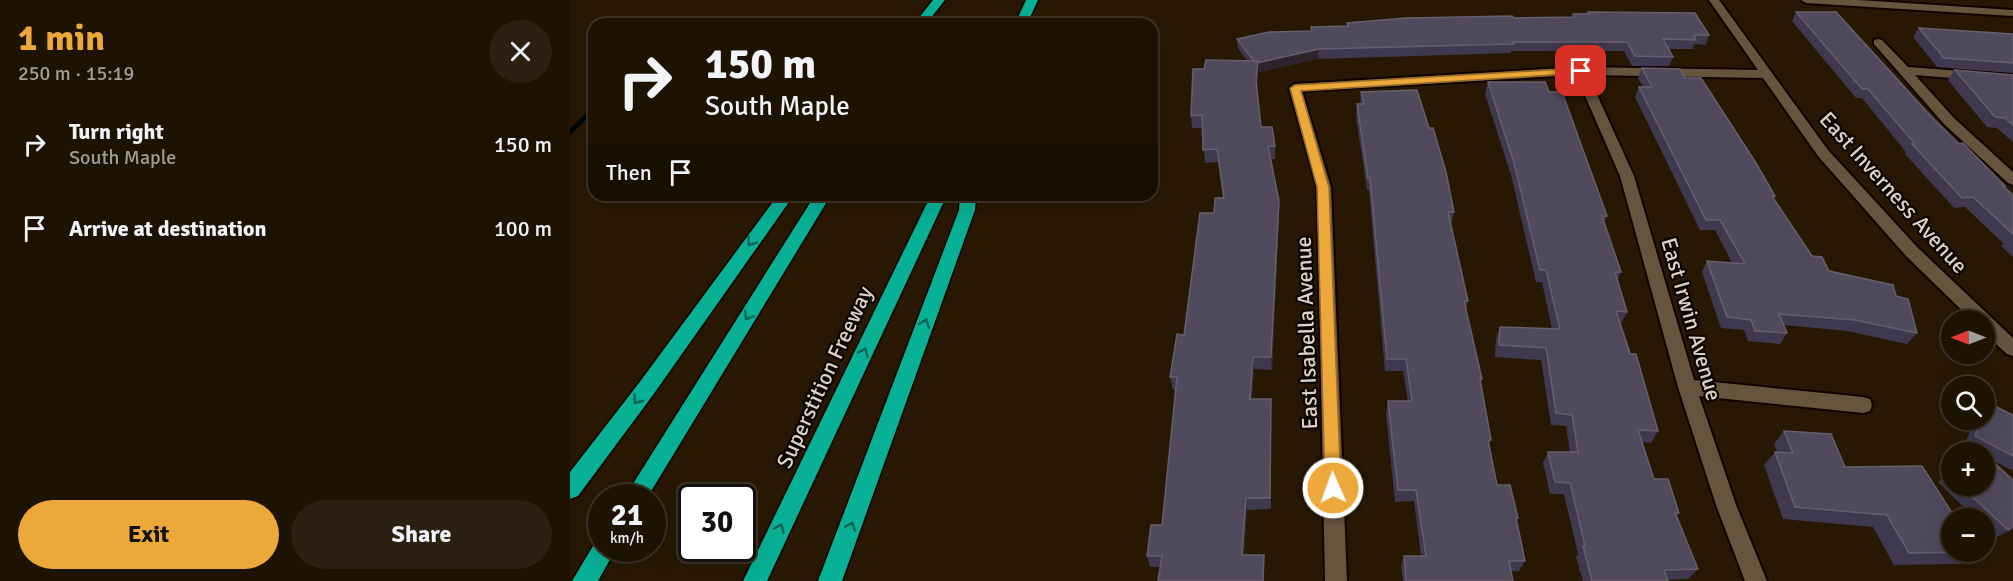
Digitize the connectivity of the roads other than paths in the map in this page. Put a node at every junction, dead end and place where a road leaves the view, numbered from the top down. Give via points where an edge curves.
1 (941, 0) edge
2 (1032, 0) edge
3 (1714, 0) edge
4 (1806, 0) edge
5 (2011, 15) edge
6 (925, 18) edge
7 (931, 18) edge
8 (1024, 18) edge
9 (1878, 42) dead end
10 (1581, 71) junction
11 (1906, 71) junction
12 (1766, 74) junction
13 (2013, 79) edge
14 (2013, 180) edge
15 (782, 201) edge
16 (819, 201) edge
17 (936, 201) edge
18 (968, 201) edge
19 (1973, 310) edge
20 (1995, 332) edge
21 (2013, 349) edge
22 (1687, 387) junction
23 (1863, 405) dead end
24 (644, 484) edge
25 (570, 489) edge
26 (596, 562) edge
27 (584, 581) edge
28 (755, 581) edge
29 (830, 581) edge
30 (1336, 581) edge
31 (1756, 581) edge

1 - 6 highway
1 - 7 highway
2 - 8 highway
3 - 12 street, East Inverness Avenue
4 - 5 street
9 - 11 street
10 - 12 street
10 - 22 street, East Irwin Avenue via 1627,176
10 - 30 street, East Isabella Avenue via 1295,88 1323,187
11 - 13 street
11 - 14 street via 1949,120
12 - 19 street, East Inverness Avenue via 1823,153 1912,252
15 -> 25 highway
16 -> 24 highway
28 -> 17 highway, Superstition Freeway
29 -> 18 highway via 968,210
20 - 21 street, East Inverness Avenue
22 - 23 street
22 - 31 street, East Irwin Avenue
26 - 27 highway

